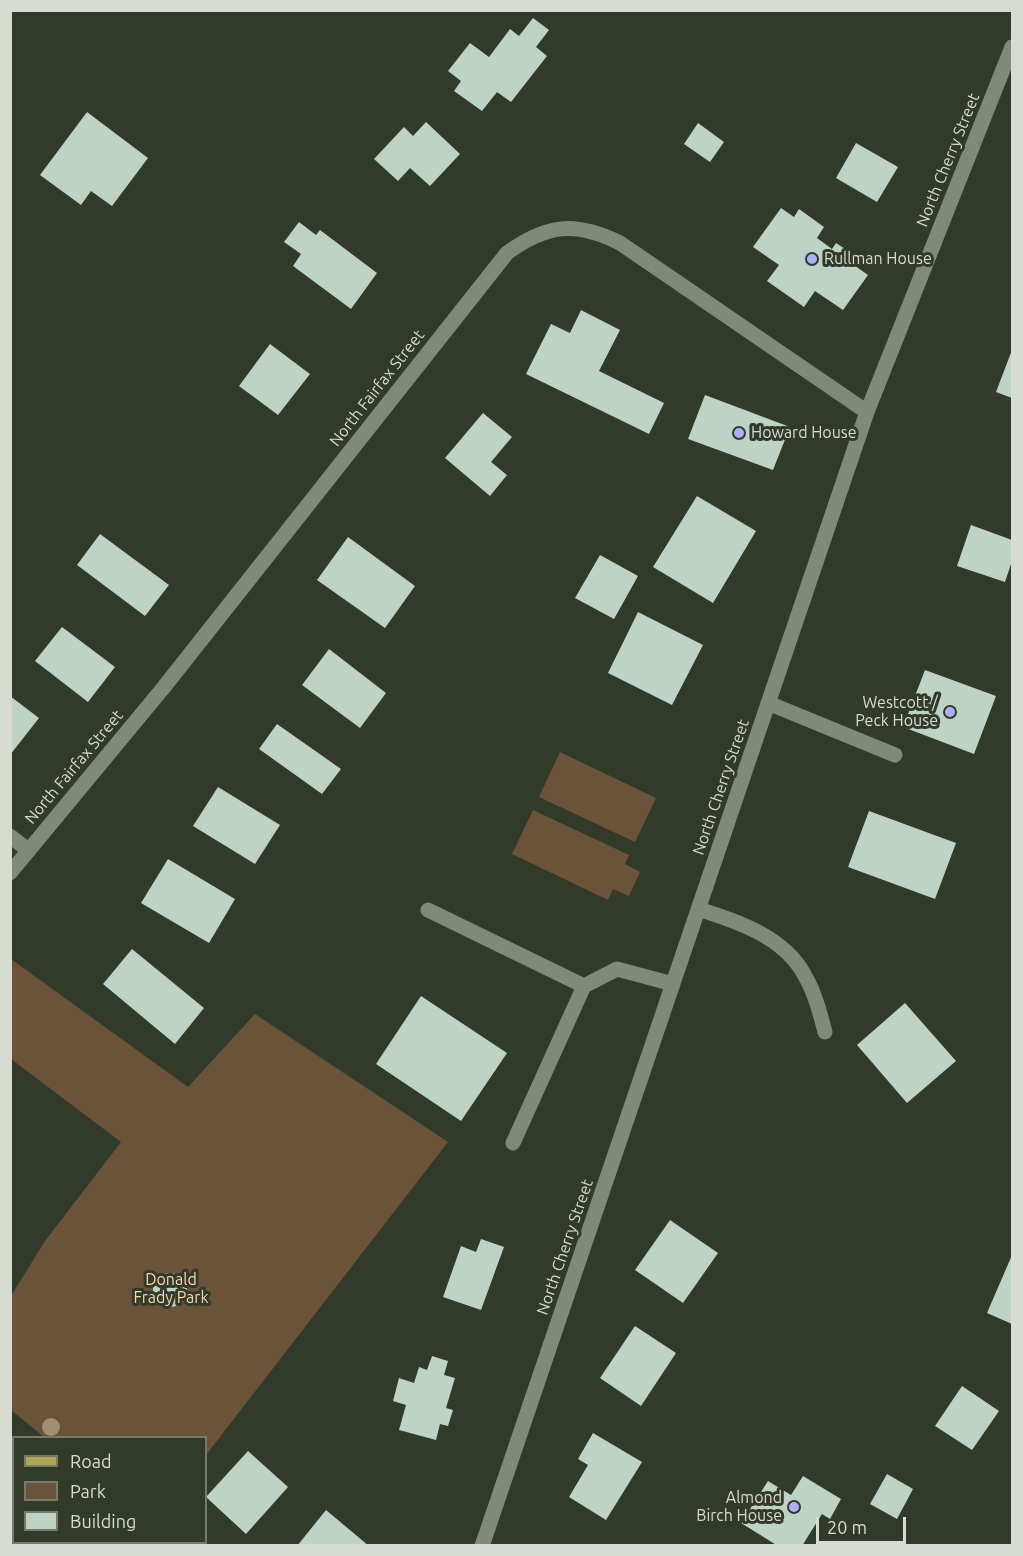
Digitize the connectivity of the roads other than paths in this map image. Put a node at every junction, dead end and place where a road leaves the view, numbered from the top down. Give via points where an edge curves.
1 (1012, 47) edge
2 (867, 412) junction
3 (768, 704) junction
4 (895, 754) dead end
5 (10, 836) edge
6 (28, 850) junction
7 (10, 873) edge
8 (698, 909) junction
9 (428, 910) dead end
10 (673, 984) junction
11 (584, 986) junction
12 (825, 1032) dead end
13 (513, 1143) dead end
14 (483, 1545) edge

1 - 2 street, North Cherry Street
2 - 3 street, North Cherry Street
2 - 6 street, North Fairfax Street via 620,243 577,228 551,230 527,238 507,253 172,677
3 - 4 street
3 - 8 street, North Cherry Street
5 - 6 street
6 - 7 street, North Fairfax Street
8 - 10 street, North Cherry Street
8 - 12 street via 757,932 793,957 815,996
9 - 11 street
10 - 11 street via 617,969
10 - 14 street, North Cherry Street
11 - 13 street

